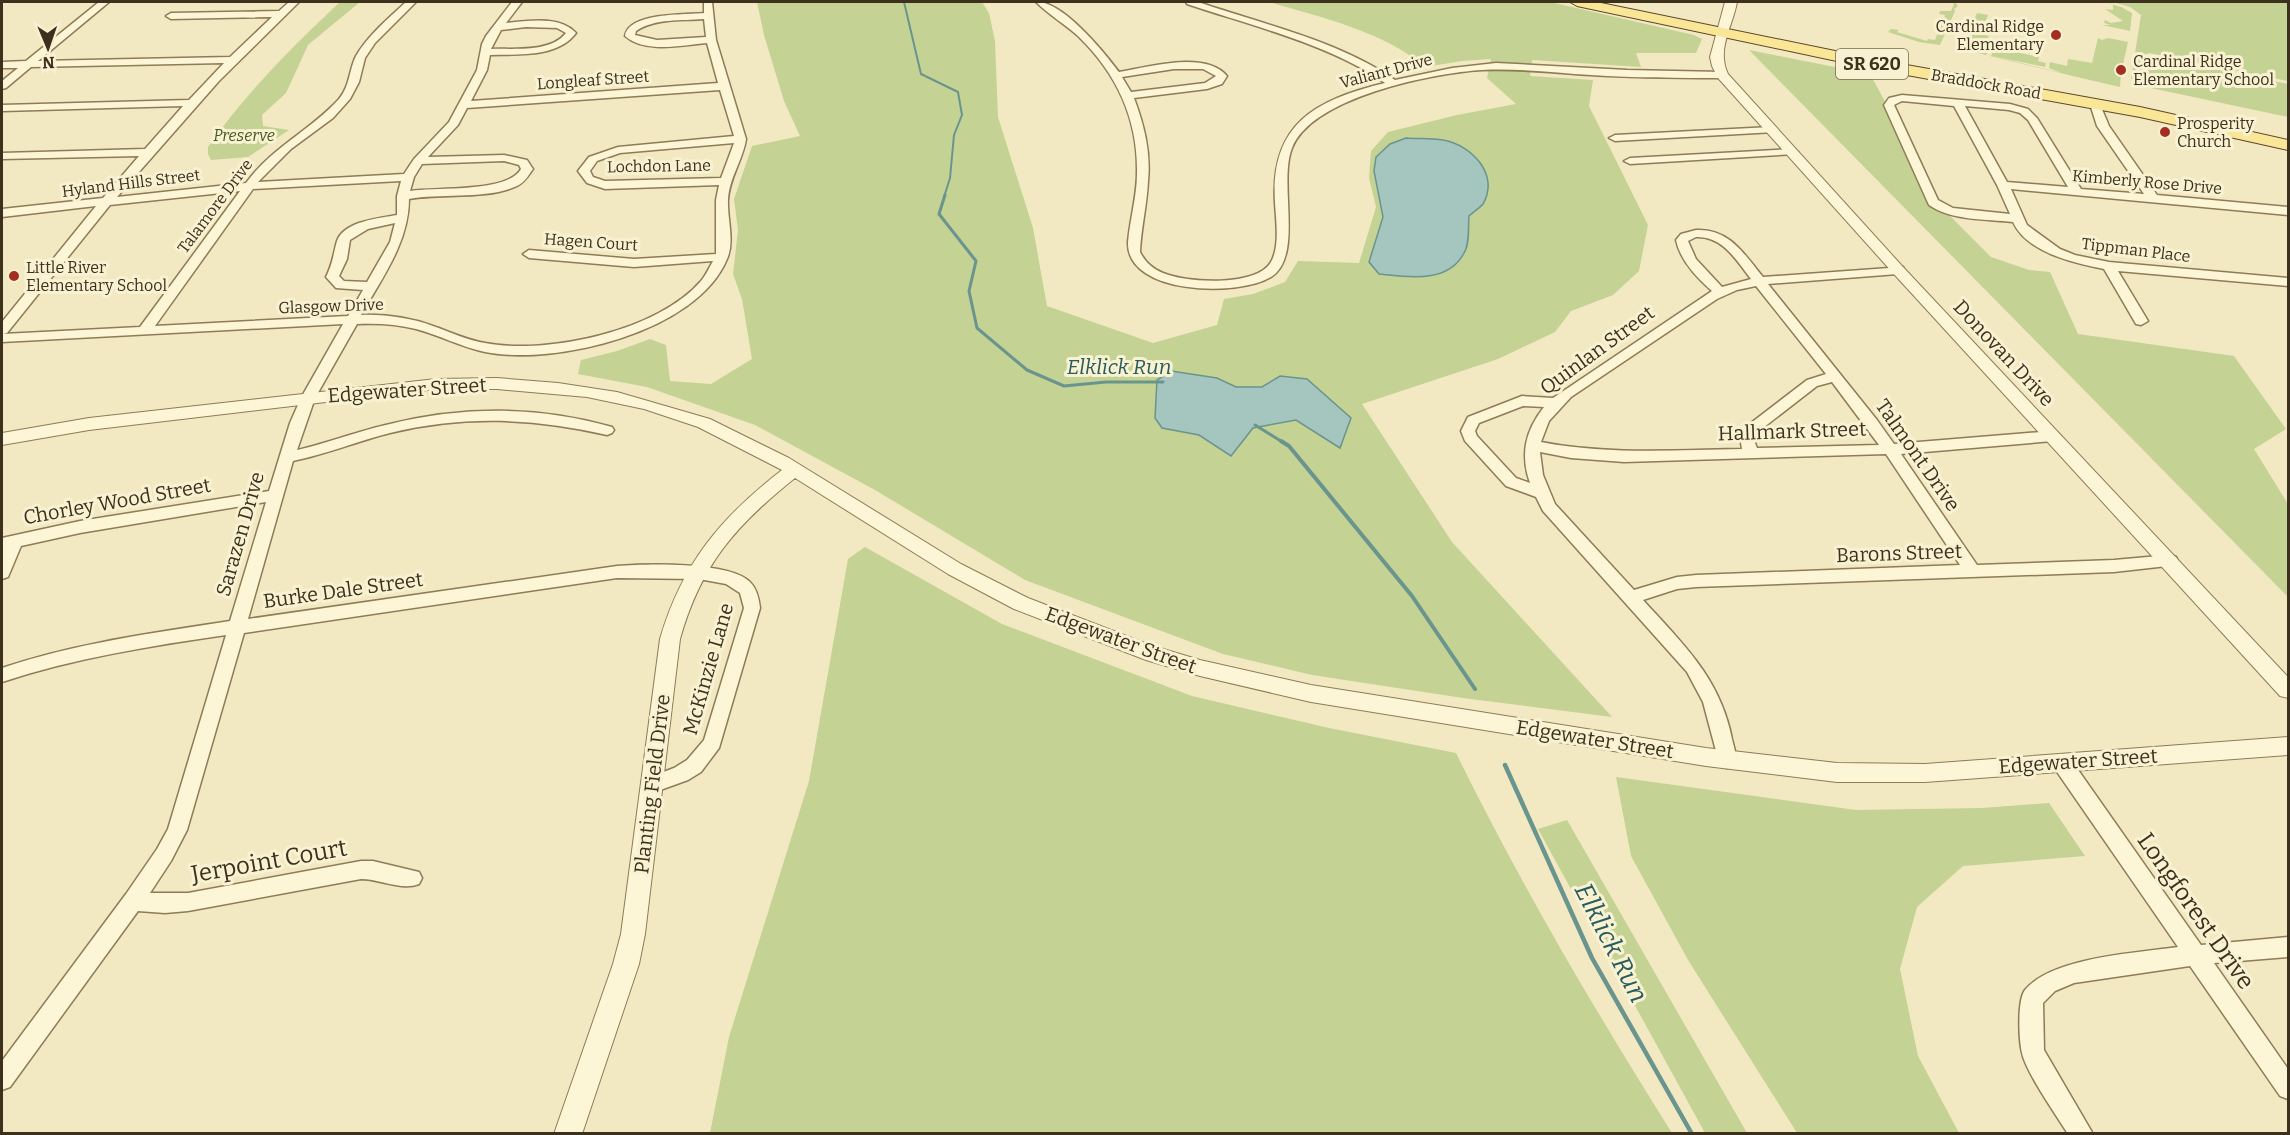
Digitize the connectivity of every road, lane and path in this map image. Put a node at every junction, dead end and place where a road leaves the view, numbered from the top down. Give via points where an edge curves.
1 (104, 2) edge
2 (294, 2) edge
3 (411, 2) edge
4 (518, 2) edge
5 (708, 2) edge
6 (1041, 2) edge
7 (1190, 2) edge
8 (1577, 2) edge
9 (1731, 2) edge
10 (279, 14) junction
11 (171, 16) dead end
12 (708, 16) junction
13 (497, 27) junction
14 (1723, 33) junction
15 (711, 40) junction
16 (485, 52) junction
17 (232, 60) junction
18 (28, 64) junction
19 (2, 65) edge
20 (1117, 75) junction
21 (1722, 75) junction
22 (1393, 84) junction
23 (2, 86) edge
24 (724, 86) junction
25 (1128, 95) junction
26 (1957, 102) junction
27 (191, 103) junction
28 (2095, 104) junction
29 (464, 105) junction
30 (2, 108) edge
31 (1771, 130) junction
32 (1615, 138) dead end
33 (740, 140) junction
34 (2289, 145) edge
35 (149, 152) junction
36 (1792, 152) junction
37 (2, 156) edge
38 (418, 161) junction
39 (1630, 161) dead end
40 (408, 177) junction
41 (726, 181) junction
42 (2004, 185) junction
43 (249, 186) junction
44 (2077, 192) junction
45 (403, 196) junction
46 (2152, 199) junction
47 (106, 203) junction
48 (2289, 211) edge
49 (2, 213) edge
50 (403, 218) junction
51 (2018, 219) junction
52 (529, 254) dead end
53 (722, 257) junction
54 (2109, 266) junction
55 (1898, 270) junction
56 (1759, 281) junction
57 (2289, 282) edge
58 (371, 286) junction
59 (1720, 292) junction
60 (352, 320) junction
61 (2141, 321) dead end
62 (2, 330) edge
63 (144, 331) junction
64 (2, 338) edge
65 (1835, 376) junction
66 (308, 398) junction
67 (1554, 403) junction
68 (607, 430) dead end
69 (2053, 436) junction
70 (2, 439) edge
71 (1532, 445) junction
72 (1890, 449) junction
73 (1752, 454) junction
74 (286, 457) junction
75 (794, 470) junction
76 (1541, 493) junction
77 (275, 495) junction
78 (8, 543) edge
79 (2170, 561) junction
80 (1972, 571) junction
81 (2, 573) edge
82 (694, 574) junction
83 (1631, 597) junction
84 (237, 627) junction
85 (2, 675) edge
86 (2288, 690) edge
87 (2289, 746) edge
88 (1727, 760) junction
89 (2062, 763) junction
90 (652, 785) junction
91 (412, 878) dead end
92 (133, 901) junction
93 (2289, 947) edge
94 (2195, 955) junction
95 (2, 1079) edge
96 (2286, 1082) edge
97 (568, 1134) edge
98 (2081, 1134) edge

1 - 18 street
2 - 10 street
3 - 43 street, Talamore Drive via 371,41 360,58 346,97 329,116 272,160
4 - 13 street, Sarazen Drive
5 - 12 street
6 - 20 street, Valiant Drive via 1086,38
7 - 22 street via 1339,53
8 - 14 main road, Braddock Road / SR 620
9 - 14 street
10 - 11 street
10 - 17 street
12 - 15 street
12 - 15 street via 647,21 632,30 630,36 638,42 651,43
13 - 16 street, Sarazen Drive
13 - 16 street via 556,25 571,33 562,43 548,48
14 - 21 street via 1715,54
14 - 28 main road, Braddock Road / SR 620
15 - 24 street
16 - 29 street, Sarazen Drive via 482,70
17 - 18 street
17 - 27 street
18 - 19 street
18 - 23 street
20 - 25 street, Valiant Drive
20 - 25 street via 1199,65 1217,70 1222,76 1207,86
21 - 22 street, Valiant Drive via 1496,67 1463,69
21 - 31 street, Donovan Drive
22 - 25 street, Valiant Drive via 1327,107 1296,131 1281,163 1279,261 1256,279 1221,285 1161,277 1137,258 1134,246 1143,159 1139,126
24 - 29 street, Longleaf Street
24 - 33 street
26 - 42 street, Tippman Place
26 - 44 street via 2024,111
26 - 51 street via 1902,99 1889,105 1933,202 1944,210
27 - 30 street
27 - 35 street
28 - 34 main road, Braddock Road / SR 620
28 - 46 street via 2103,126
29 - 38 street, Sarazen Drive via 450,128
31 - 32 street
31 - 36 street, Donovan Drive
33 - 41 street
33 - 41 street, Lochdon Lane via 618,150 593,159 584,171 591,181 605,185
35 - 37 street
35 - 47 street
36 - 39 street
36 - 55 street, Donovan Drive
38 - 40 street, Sarazen Drive
38 - 45 street via 504,158 523,162 527,169 522,177 500,187
40 - 43 street, Hyland Hills Street
40 - 45 street, Sarazen Drive
41 - 53 street via 721,205 725,241
42 - 44 street, Kimberly Rose Drive
42 - 51 street, Tippman Place
43 - 47 street, Hyland Hills Street
43 - 63 street, Talamore Drive
44 - 46 street, Kimberly Rose Drive
45 - 50 street, Sarazen Drive
46 - 48 street, Kimberly Rose Drive
47 - 49 street, Hyland Hills Street
47 - 62 street
50 - 58 street, Sarazen Drive via 396,242
50 - 58 street via 367,225 344,239 341,259 332,277 341,285
51 - 54 street, Tippman Place via 2029,234 2056,252
52 - 53 street, Hagen Court via 634,263
53 - 60 street, Glasgow Drive via 704,284 672,310 628,331 574,346 494,349 463,343 409,323
54 - 57 street, Tippman Place
54 - 61 street
55 - 56 street, Quinlan Street
55 - 69 street, Donovan Drive
56 - 59 street, Quinlan Street
56 - 59 street, Talmont Drive via 1724,239 1705,233 1685,237 1683,248
56 - 65 street, Talmont Drive
58 - 60 street, Sarazen Drive
59 - 67 street, Quinlan Street
60 - 63 street, Glasgow Drive
60 - 66 street, Sarazen Drive
63 - 64 street, Glasgow Drive
65 - 72 street, Talmont Drive
65 - 73 street via 1812,382 1752,429 1748,443
66 - 70 street, Edgewater Street via 89,424
66 - 74 street, Sarazen Drive
66 - 75 street, Edgewater Street via 391,387 477,383 538,385 605,394 679,413 746,442
67 - 71 street, Quinlan Street via 1542,417
67 - 76 street via 1522,401 1473,420 1468,431 1511,482
68 - 74 street via 540,415 454,416
69 - 72 street, Hallmark Street
69 - 79 street, Donovan Drive
71 - 73 street, Hallmark Street via 1624,458
71 - 76 street, Quinlan Street
72 - 73 street, Hallmark Street
72 - 80 street, Talmont Drive
74 - 77 street, Sarazen Drive
75 - 82 street, Planting Field Drive via 732,523
75 - 88 street, Edgewater Street via 999,593 1095,633 1199,669 1329,698
76 - 83 street, Quinlan Street via 1562,523
77 - 78 street, Chorley Wood Street via 80,527
77 - 84 street, Sarazen Drive
78 - 81 street
79 - 80 street, Barons Street
79 - 86 street, Donovan Drive
80 - 83 street, Barons Street via 1696,581
82 - 84 street, Burke Dale Street via 664,570 617,572
82 - 90 street, Planting Field Drive via 681,600 670,639
82 - 90 street, McKinzie Lane via 740,583 751,598 752,608 712,743 694,766
83 - 88 street, Quinlan Street via 1699,675 1720,724
84 - 85 street, Burke Dale Street via 120,644
84 - 92 street, Sarazen Drive via 177,830
87 - 89 street, Edgewater Street
88 - 89 street, Edgewater Street via 1810,771 1874,774
89 - 94 street, Longforest Drive
90 - 97 street, Planting Field Drive via 629,954
91 - 92 street, Jerpoint Court via 361,870 205,900 165,904
92 - 95 street, Sarazen Drive
93 - 94 street
94 - 96 street, Longforest Drive
94 - 98 street via 2073,973 2047,984 2032,999 2033,1053

